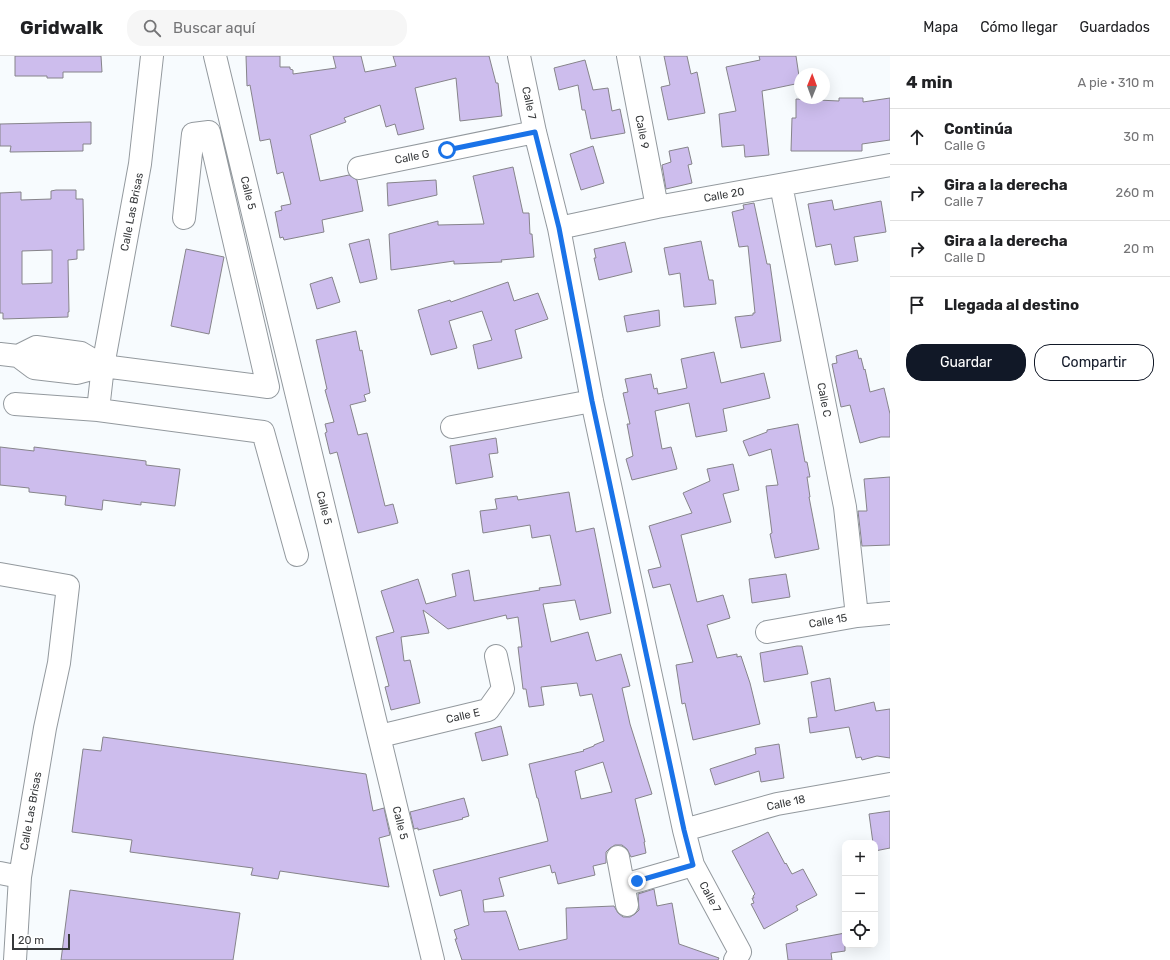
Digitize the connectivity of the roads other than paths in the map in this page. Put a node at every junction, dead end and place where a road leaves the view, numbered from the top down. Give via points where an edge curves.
1 (152, 56) edge
2 (214, 56) edge
3 (519, 56) edge
4 (628, 56) edge
5 (535, 132) junction
6 (890, 165) edge
7 (359, 168) dead end
8 (781, 185) junction
9 (657, 207) junction
10 (184, 218) dead end
11 (559, 228) junction
12 (9, 355) edge
13 (103, 366) junction
14 (592, 401) junction
15 (15, 404) dead end
16 (98, 410) junction
17 (452, 427) dead end
18 (297, 555) dead end
19 (0, 574) edge
20 (890, 612) edge
21 (857, 616) junction
22 (767, 632) dead end
23 (496, 656) dead end
24 (380, 736) junction
25 (890, 784) edge
26 (684, 830) junction
27 (618, 857) dead end
28 (693, 865) junction
29 (10, 875) edge
30 (15, 960) edge
31 (433, 960) edge
32 (735, 960) edge

1 - 13 street, Calle Las Brisas via 140,164
2 - 24 street, Calle 5
3 - 5 street, Calle 7
4 - 9 street, Calle 9
5 - 7 street, Calle G
5 - 11 street, Calle 7
6 - 8 street, Calle 20
8 - 9 street, Calle 20
8 - 21 street, Calle C via 845,507
9 - 11 street, Calle 20
10 - 13 street via 193,134 209,132 268,387
11 - 14 street, Calle 7
12 - 13 street via 34,368 78,374
13 - 16 street, Calle Las Brisas
14 - 17 street
14 - 26 street, Calle 7
15 - 16 street
16 - 18 street via 264,432
19 - 29 street, Calle Las Brisas via 68,586 59,663
20 - 21 street, Calle 15
21 - 22 street, Calle 15
23 - 24 street, Calle E via 504,689 488,710
24 - 31 street, Calle 5
25 - 26 street, Calle 18 via 777,804
26 - 28 street, Calle 7
27 - 28 street via 626,895
28 - 32 street, Calle 7 via 740,952
29 - 30 street, Calle Las Brisas

